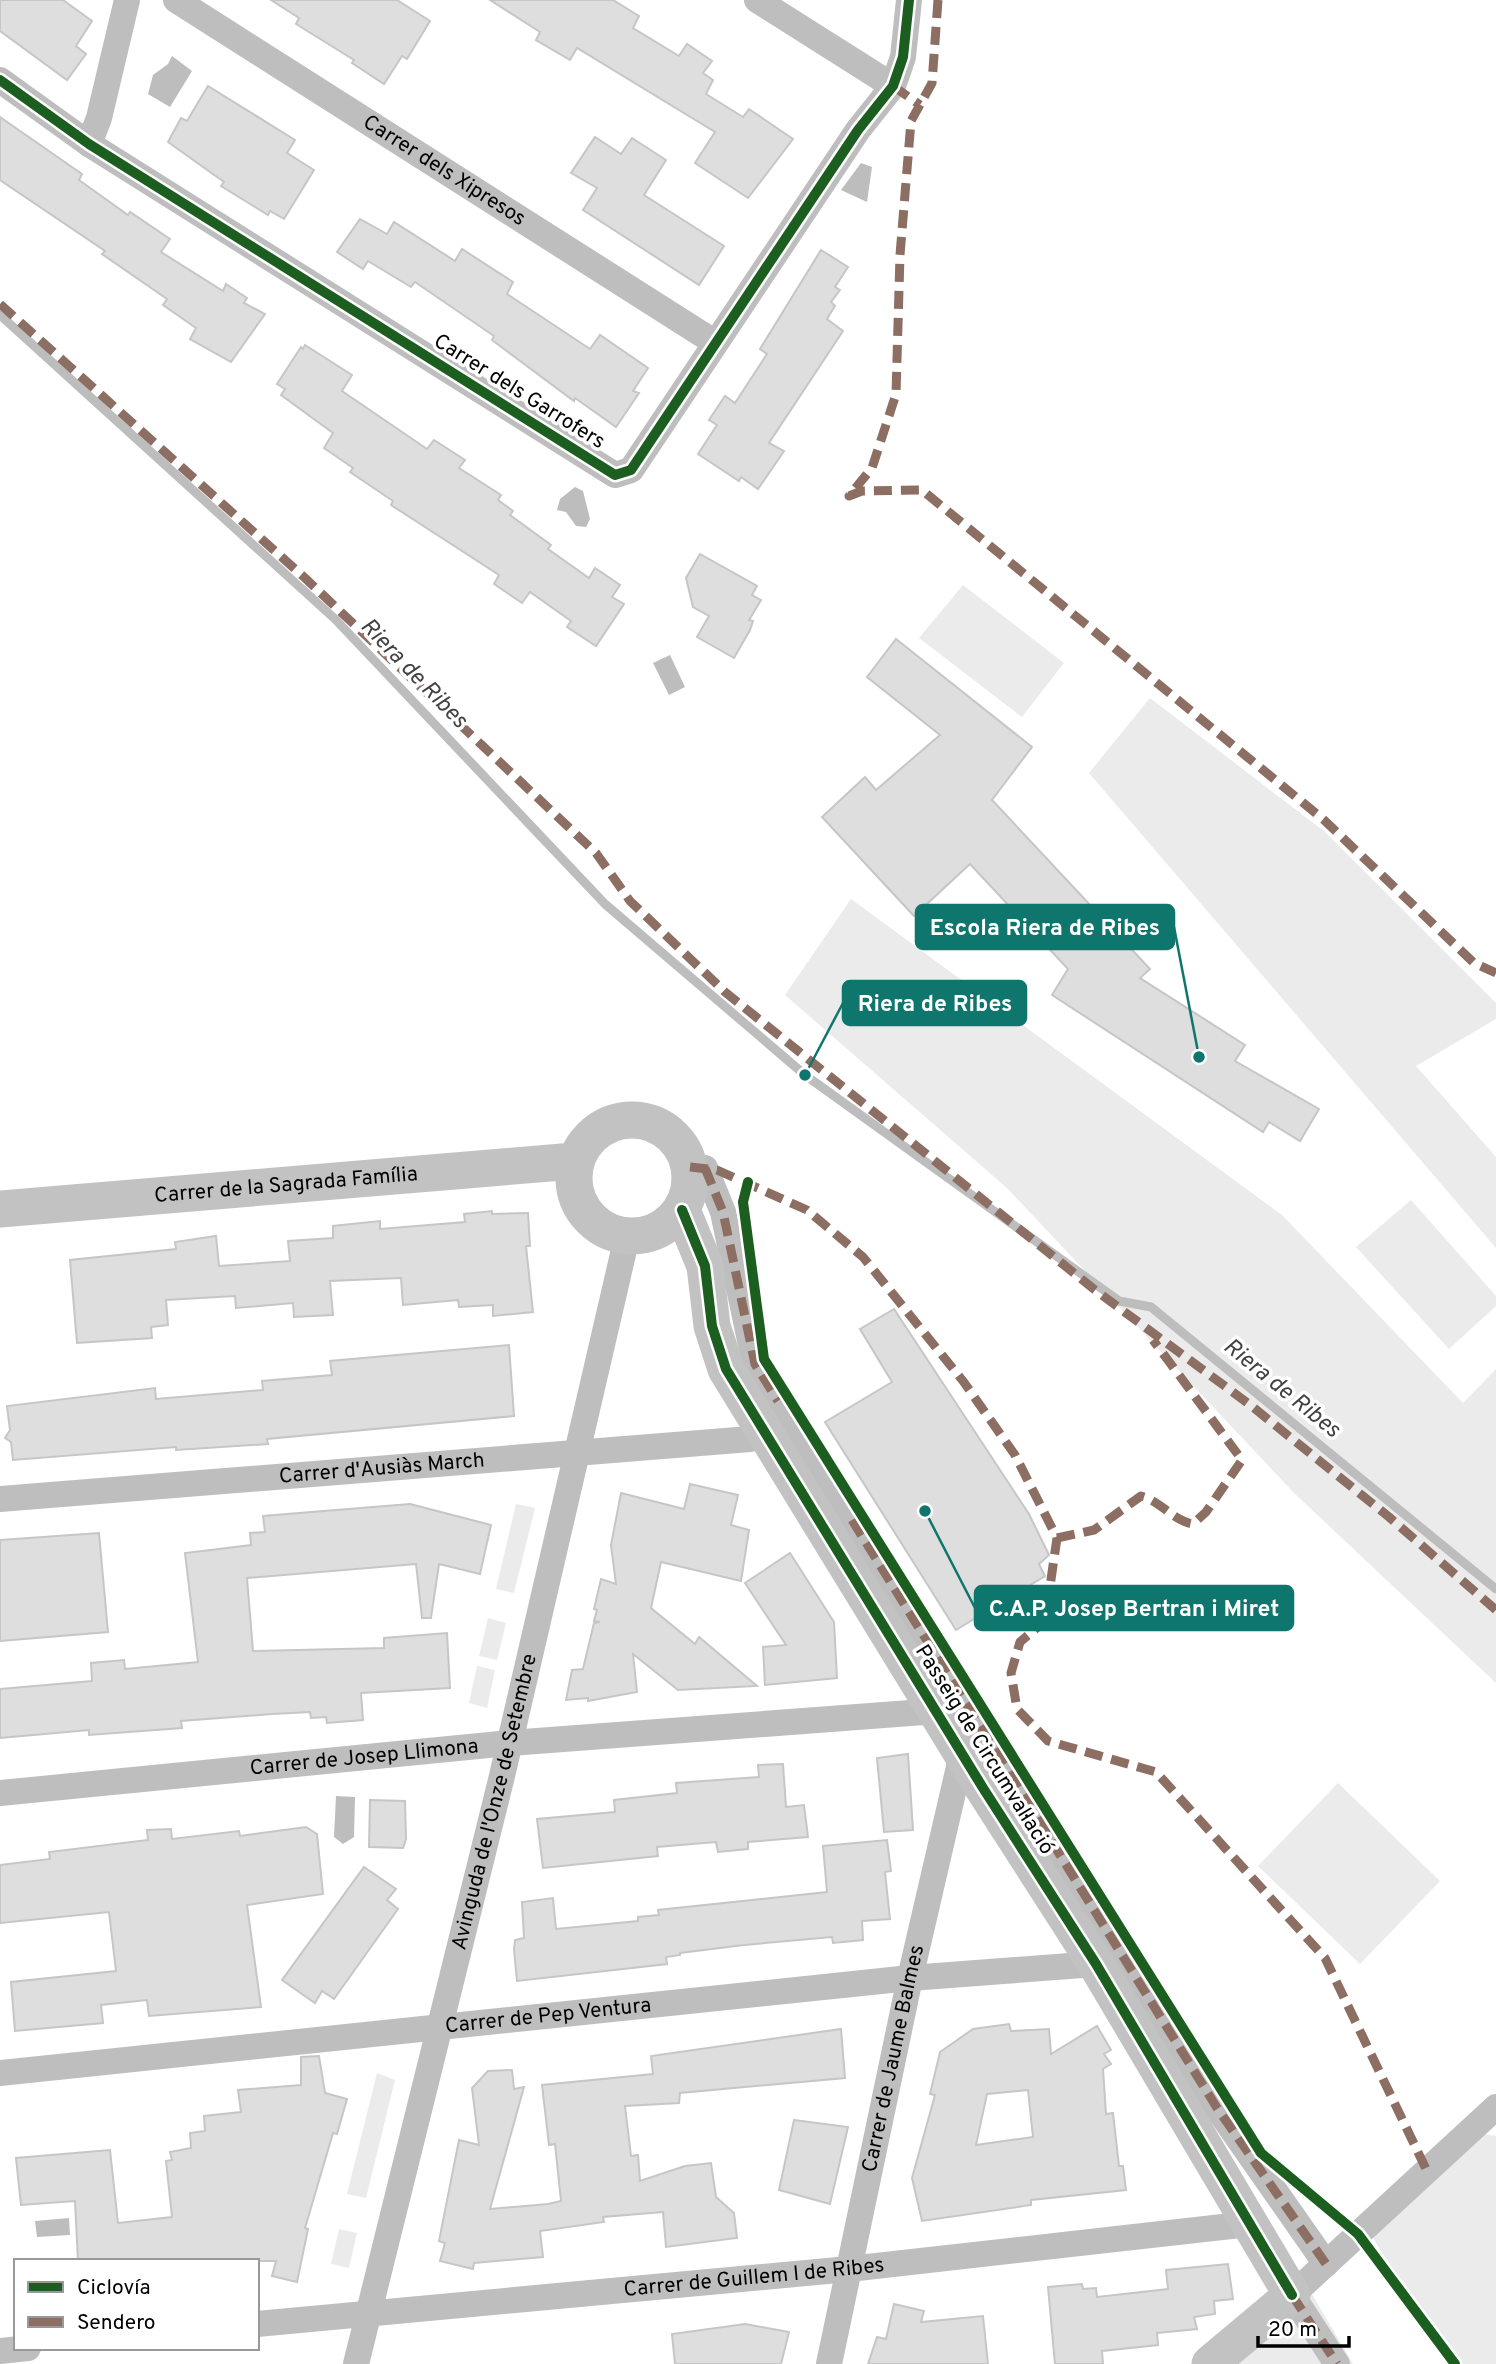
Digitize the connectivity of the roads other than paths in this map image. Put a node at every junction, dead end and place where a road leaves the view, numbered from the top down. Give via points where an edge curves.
1 (127, 0) edge
2 (176, 0) edge
3 (757, 0) edge
4 (909, 0) edge
5 (0, 80) edge
6 (893, 86) junction
7 (89, 144) junction
8 (714, 342) junction
9 (574, 1161) junction
10 (705, 1168) dead end
11 (0, 1209) edge
12 (682, 1210) junction
13 (627, 1237) junction
14 (762, 1432) junction
15 (577, 1453) junction
16 (0, 1499) edge
17 (937, 1711) junction
18 (510, 1743) junction
19 (962, 1754) junction
20 (0, 1793) edge
21 (1096, 1964) junction
22 (910, 1978) junction
23 (440, 2028) junction
24 (0, 2073) edge
25 (1496, 2107) edge
26 (1249, 2224) junction
27 (1326, 2264) junction
28 (849, 2269) junction
29 (1292, 2295) junction
30 (368, 2313) junction
31 (259, 2325) edge
32 (356, 2364) edge
33 (829, 2364) edge
34 (1210, 2364) edge
35 (1337, 2364) edge

1 - 7 street
2 - 8 street, Carrer dels Xipresos
3 - 6 street
4 - 6 street via 903,57
5 - 7 street, Carrer dels Garrofers
6 - 8 street, Carrer dels Garrofers
7 - 8 street, Carrer dels Garrofers via 615,475 631,470
9 - 11 street, Carrer de la Sagrada Família
9 - 12 street via 599,1129 624,1119 659,1126 682,1146 690,1167 691,1187
9 - 13 street via 578,1203 588,1218 609,1233
10 - 27 street, Passeig de Circumval·lació via 723,1212 755,1364 1217,2108
12 - 13 street via 662,1229
12 - 14 street, Passeig de Circumval·lació via 705,1265 712,1326 726,1369
13 - 15 street, Avinguda de l'Onze de Setembre
14 - 15 street, Carrer d'Ausiàs March via 750,1439
14 - 17 street, Passeig de Circumval·lació
15 - 16 street, Carrer d'Ausiàs March
15 - 18 street, Avinguda de l'Onze de Setembre
17 - 18 street, Carrer de Josep Llimona
17 - 19 street, Passeig de Circumval·lació
18 - 20 street, Carrer de Josep Llimona
18 - 23 street, Avinguda de l'Onze de Setembre
19 - 21 street, Passeig de Circumval·lació
19 - 22 street, Carrer de Jaume Balmes
21 - 22 street, Carrer de Pep Ventura
21 - 26 street, Passeig de Circumval·lació
22 - 23 street, Carrer de Pep Ventura
22 - 28 street, Carrer de Jaume Balmes
23 - 24 street, Carrer de Pep Ventura
23 - 30 street, Avinguda de l'Onze de Setembre
25 - 27 street
26 - 28 street, Carrer de Guillem I de Ribes
26 - 29 street, Passeig de Circumval·lació
27 - 29 street
28 - 30 street, Carrer de Guillem I de Ribes
28 - 33 street, Carrer de Jaume Balmes
29 - 34 street
29 - 35 street, Passeig de Circumval·lació
30 - 31 street, Carrer de Guillem I de Ribes
30 - 32 street, Avinguda de l'Onze de Setembre

